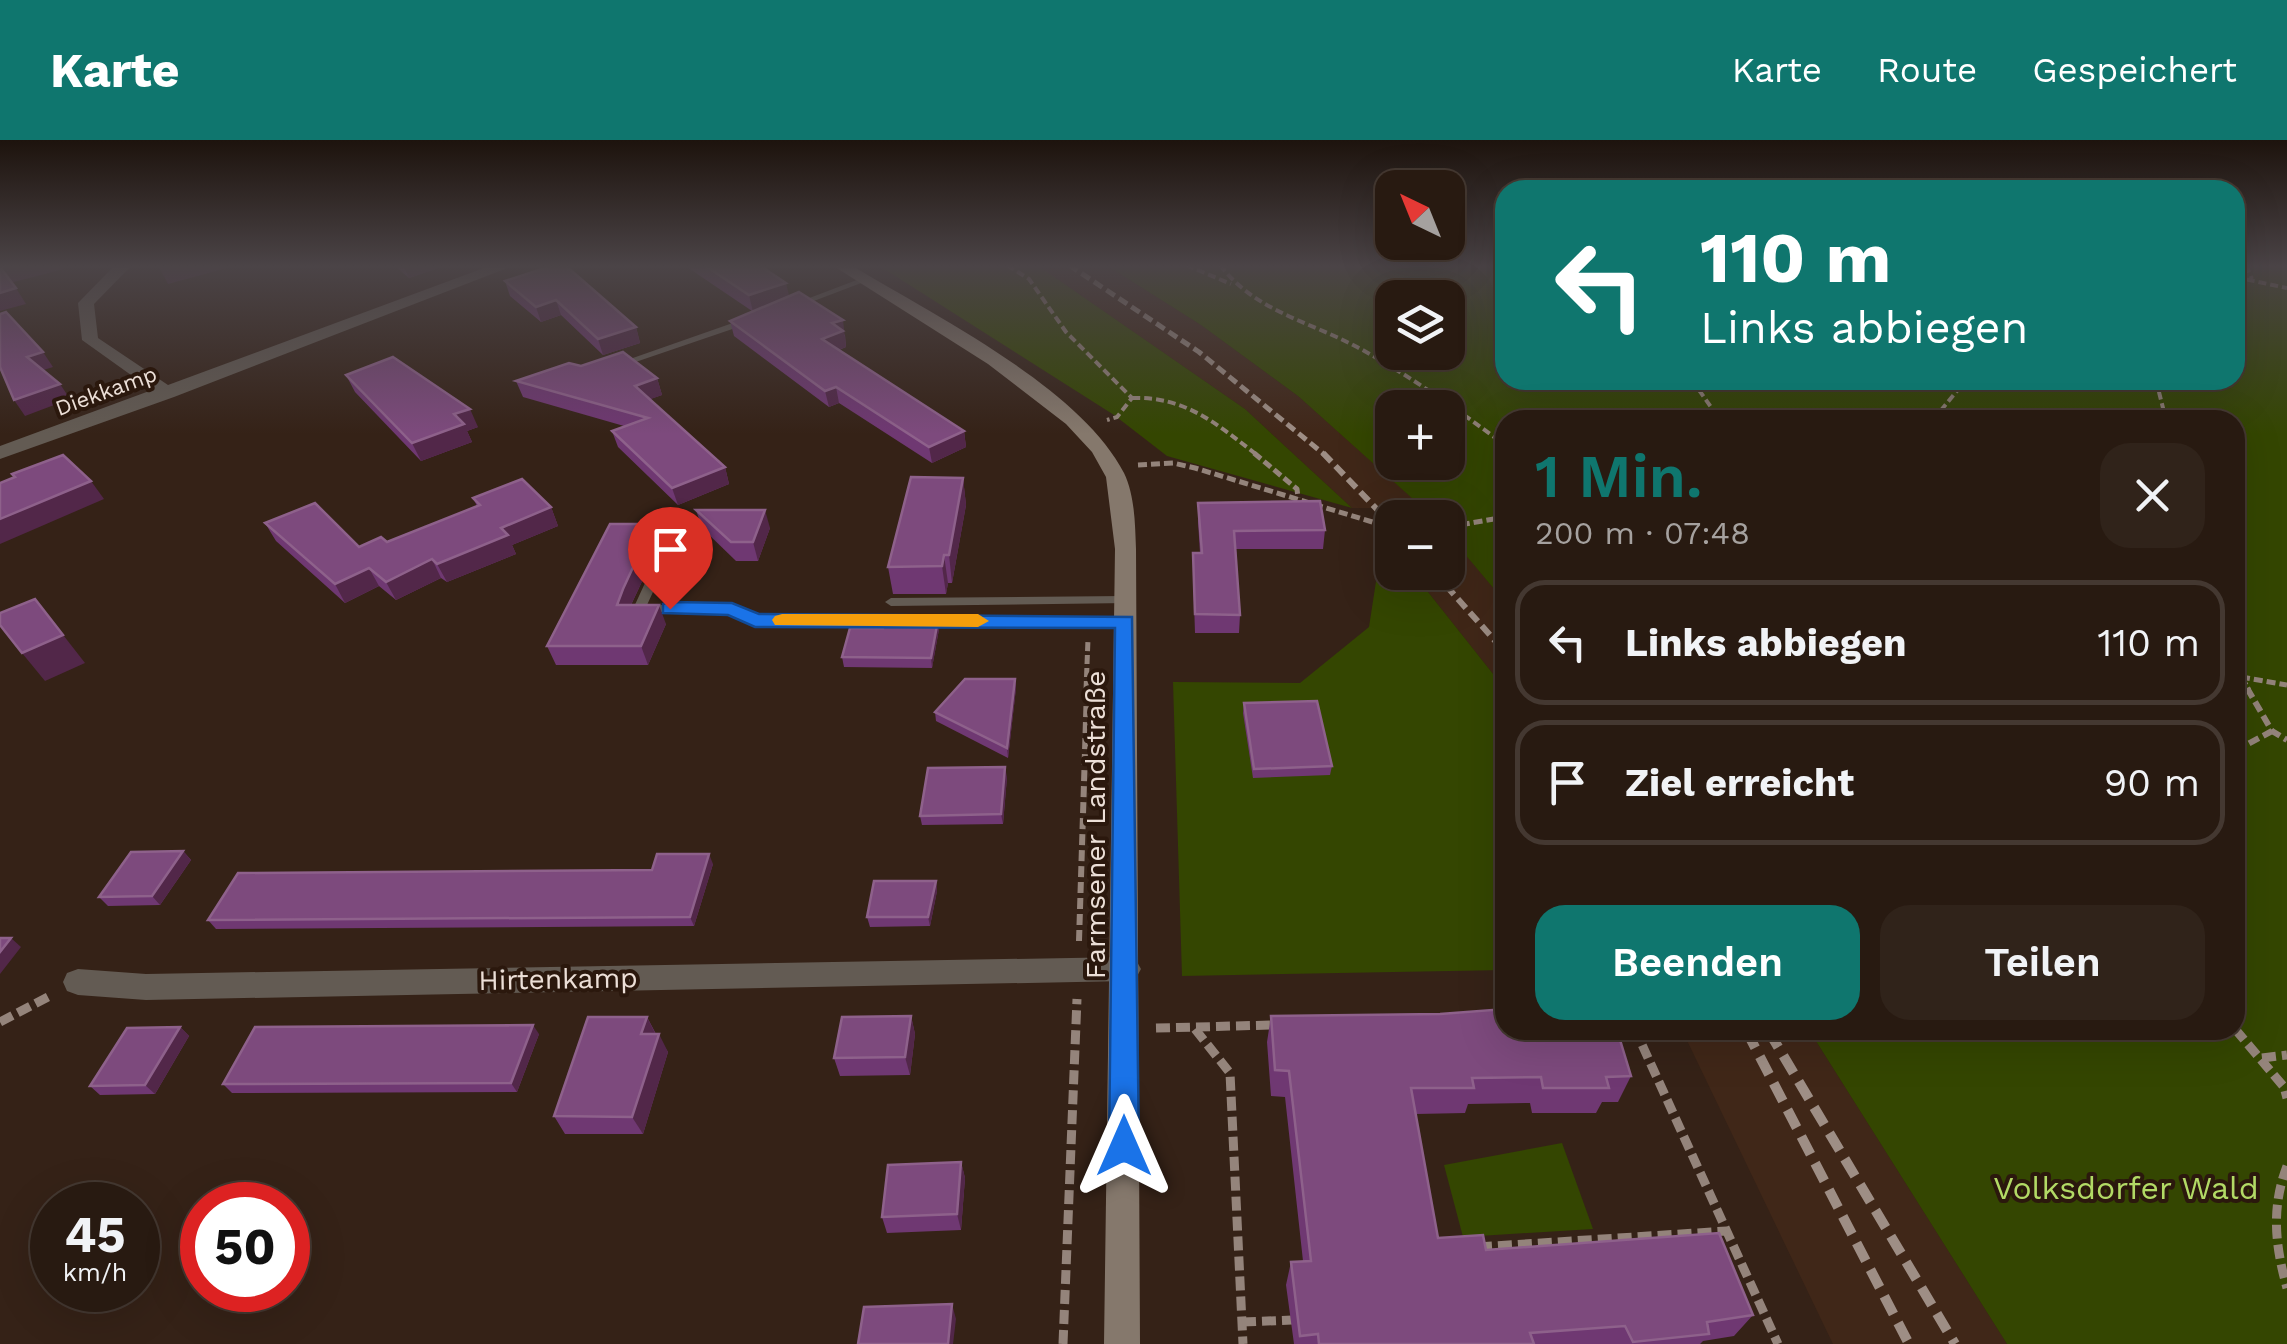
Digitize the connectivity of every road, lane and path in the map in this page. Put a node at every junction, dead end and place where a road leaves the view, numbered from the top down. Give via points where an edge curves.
1 (88, 321) edge
2 (358, 321) edge
3 (730, 321) edge
4 (734, 321) edge
5 (928, 321) edge
6 (1058, 321) edge
7 (1299, 321) edge
8 (646, 346) dead end
9 (600, 371) edge
10 (1958, 390) edge
11 (168, 393) junction
12 (1132, 398) junction
13 (1941, 410) edge
14 (1081, 428) junction
15 (1495, 437) edge
16 (0, 453) edge
17 (1112, 467) junction
18 (1298, 498) junction
19 (1495, 520) edge
20 (1375, 523) edge
21 (1465, 524) edge
22 (676, 531) dead end
23 (891, 602) dead end
24 (1125, 611) junction
25 (1089, 621) junction
26 (2245, 677) edge
27 (2287, 685) edge
28 (2245, 689) edge
29 (2272, 731) junction
30 (2287, 740) edge
31 (2245, 746) edge
32 (1126, 969) junction
33 (1078, 970) junction
34 (78, 982) joint
35 (0, 1022) edge
36 (1292, 1025) edge
37 (1126, 1028) junction
38 (1194, 1028) junction
39 (1640, 1040) edge
40 (2245, 1040) edge
41 (2287, 1055) edge
42 (2261, 1058) junction
43 (2287, 1098) edge
44 (2287, 1166) edge
45 (1727, 1232) junction
46 (1605, 1239) junction
47 (1459, 1248) edge
48 (1611, 1252) edge
49 (2287, 1288) edge
50 (1292, 1320) edge
51 (1242, 1322) junction
52 (1063, 1344) edge
53 (1122, 1344) edge
54 (1243, 1344) edge
55 (1778, 1344) edge

1 - 11 street via 90,340
2 - 11 street, Diekkamp
3 - 8 lane
4 - 9 lane
5 - 14 main road, Farmsener Landstraße
6 - 12 path
7 - 15 path via 1361,349
10 - 13 path
11 - 16 street, Diekkamp
12 - 14 path via 1117,417
12 - 18 path via 1156,395 1214,418 1285,476
14 - 17 main road, Farmsener Landstraße
17 - 18 path via 1173,464
17 - 24 main road, Farmsener Landstraße via 1122,510
18 - 20 path
19 - 21 path
22 - 25 lane via 639,609 732,609 755,620
23 - 24 lane
24 - 25 lane
24 - 32 main road, Farmsener Landstraße
25 - 33 path
26 - 27 path
28 - 29 path
29 - 30 path
29 - 31 path
32 - 33 street, Hirtenkamp
32 - 37 main road, Farmsener Landstraße
33 - 34 street, Hirtenkamp via 146,987
33 - 52 path
34 - 35 path
36 - 38 path
37 - 38 path
37 - 53 main road, Farmsener Landstraße
38 - 51 path via 1230,1073
39 - 45 path
40 - 42 path
41 - 42 path
42 - 43 path
44 - 49 path via 2272,1218
45 - 46 path
45 - 55 path
46 - 47 path
46 - 48 path
50 - 51 path
51 - 54 path

